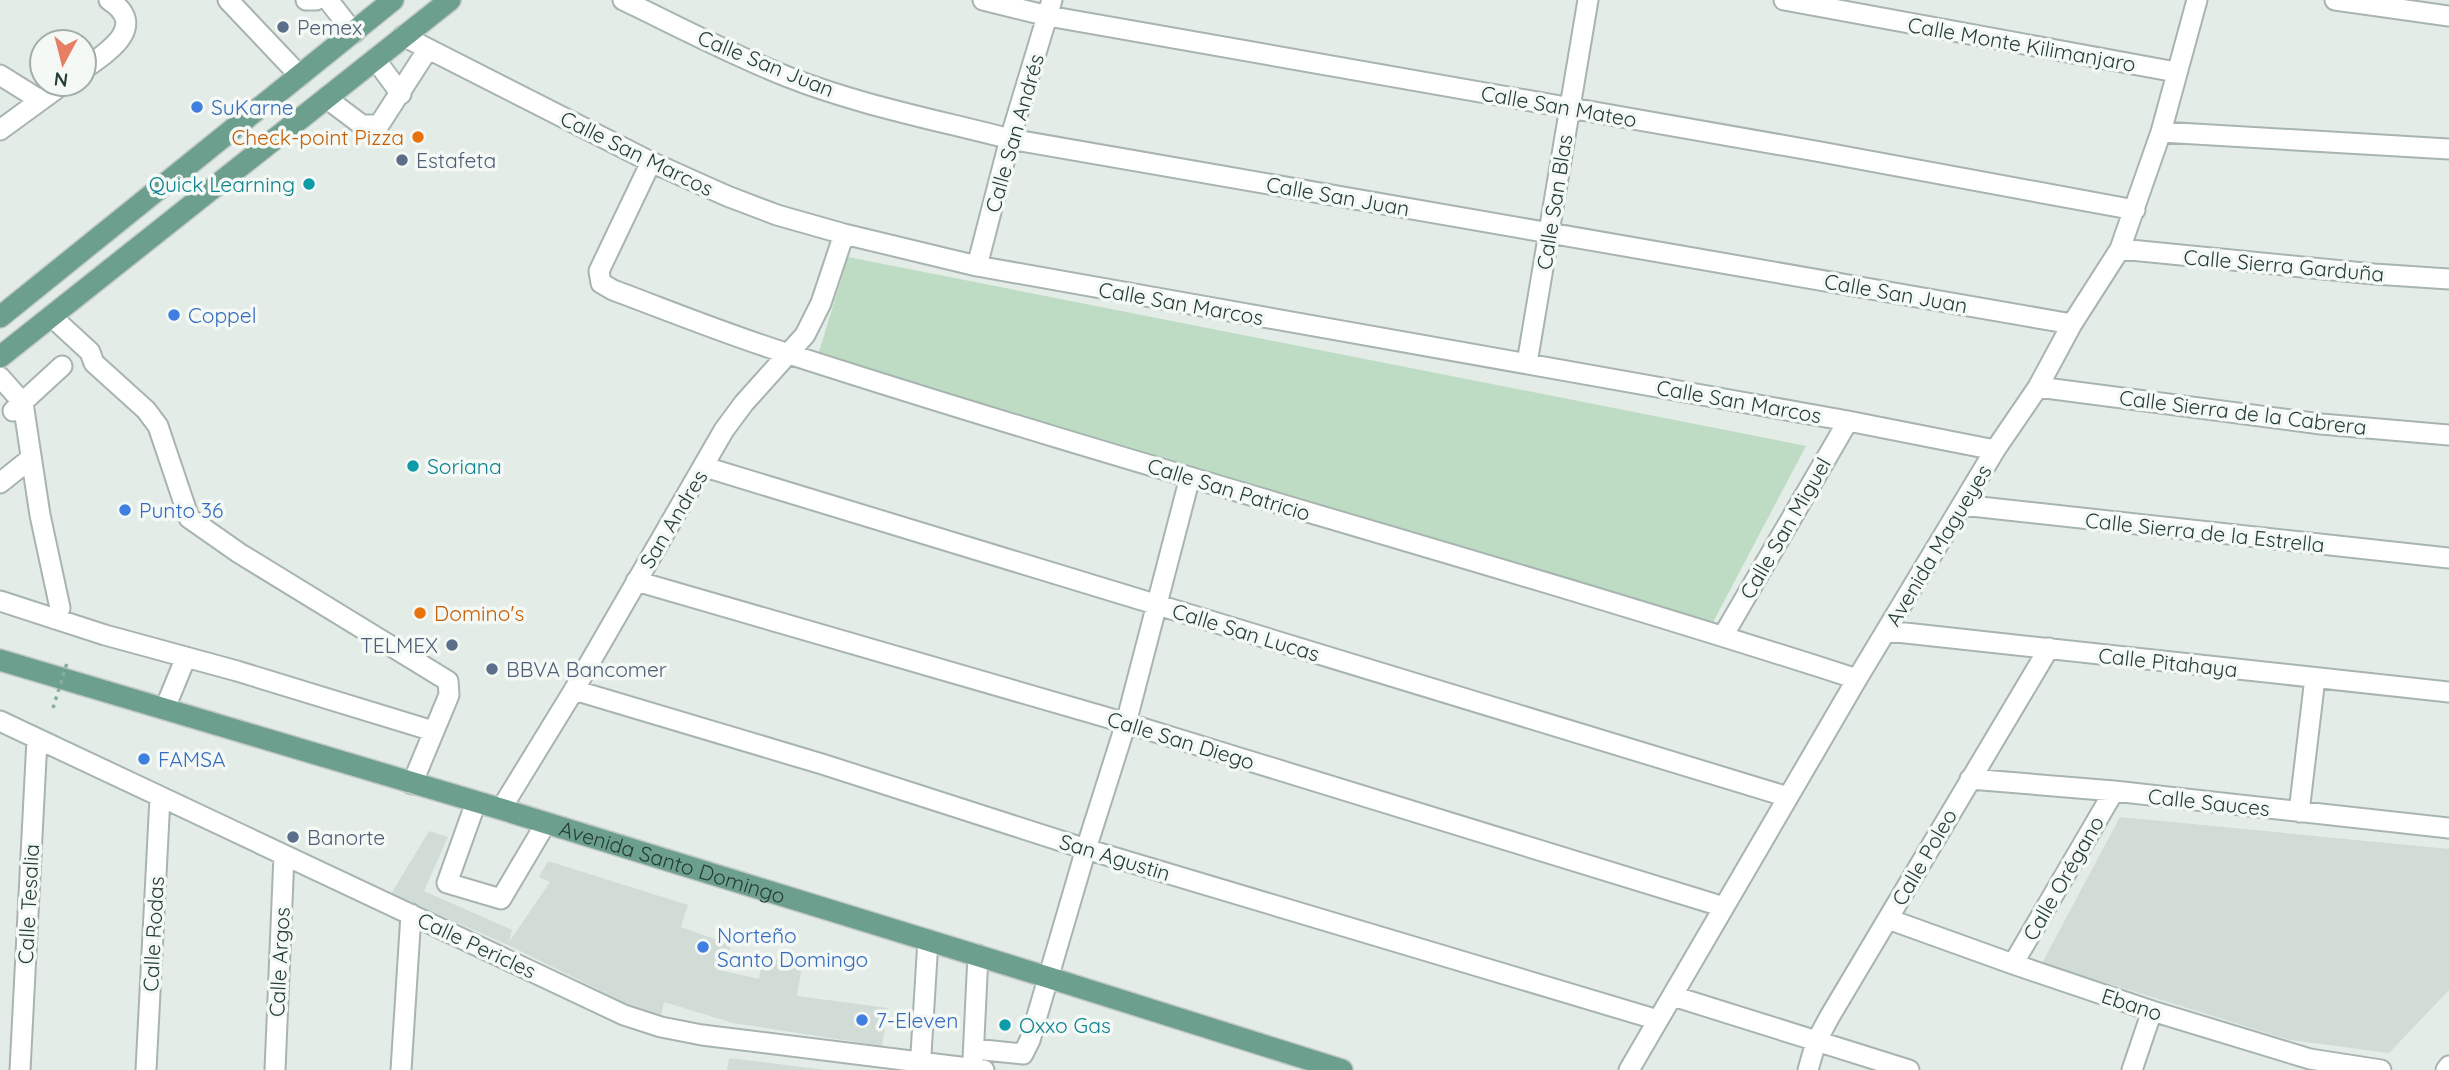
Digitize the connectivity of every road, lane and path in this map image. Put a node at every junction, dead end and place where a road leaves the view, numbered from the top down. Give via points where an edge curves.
1 (109, 0) edge
2 (306, 0) edge
3 (316, 0) edge
4 (328, 0) edge
5 (393, 0) edge
6 (450, 0) edge
7 (623, 0) edge
8 (983, 0) edge
9 (1588, 0) edge
10 (1784, 0) edge
11 (2197, 0) edge
12 (2335, 0) edge
13 (241, 3) edge
14 (1050, 8) edge
15 (2449, 16) edge
16 (354, 33) junction
17 (403, 36) junction
18 (428, 49) junction
19 (98, 59) edge
20 (374, 59) junction
21 (2176, 72) junction
22 (0, 75) edge
23 (300, 76) junction
24 (401, 94) junction
25 (43, 98) edge
26 (326, 98) junction
27 (40, 100) junction
28 (1570, 108) junction
29 (0, 130) edge
30 (2161, 132) junction
31 (1010, 139) junction
32 (2449, 149) edge
33 (651, 162) junction
34 (2135, 211) junction
35 (1549, 232) junction
36 (844, 234) junction
37 (2120, 249) junction
38 (977, 266) junction
39 (2449, 279) edge
40 (0, 317) edge
41 (47, 319) junction
42 (2072, 324) junction
43 (789, 354) junction
44 (0, 357) edge
45 (1527, 363) junction
46 (62, 366) dead end
47 (0, 377) edge
48 (2038, 387) junction
49 (15, 407) edge
50 (1848, 421) junction
51 (2449, 435) edge
52 (1995, 450) junction
53 (30, 458) junction
54 (705, 467) junction
55 (1190, 477) junction
56 (0, 483) edge
57 (1962, 505) junction
58 (2449, 558) edge
59 (636, 581) junction
60 (0, 601) edge
61 (1157, 605) junction
62 (55, 619) junction
63 (1887, 631) junction
64 (1723, 636) junction
65 (2049, 648) junction
66 (186, 657) junction
67 (0, 660) edge
68 (67, 663) dead end
69 (2315, 678) junction
70 (1857, 679) junction
71 (574, 690) junction
72 (2449, 692) edge
73 (53, 708) dead end
74 (165, 708) junction
75 (0, 721) edge
76 (1126, 723) junction
77 (433, 732) junction
78 (37, 739) junction
79 (1970, 779) junction
80 (412, 784) junction
81 (2114, 791) junction
82 (160, 797) junction
83 (1788, 797) junction
84 (476, 802) junction
85 (501, 809) junction
86 (2299, 812) junction
87 (546, 823) junction
88 (2449, 828) edge
89 (1086, 849) junction
90 (284, 855) junction
91 (1724, 907) junction
92 (411, 914) junction
93 (1888, 919) junction
94 (928, 940) junction
95 (978, 955) junction
96 (2012, 964) junction
97 (1047, 977) junction
98 (1673, 996) junction
99 (2152, 1011) junction
100 (1658, 1020) junction
101 (1816, 1042) junction
102 (977, 1062) edge
103 (1019, 1062) edge
104 (920, 1065) edge
105 (0, 1067) edge
106 (22, 1070) edge
107 (146, 1070) edge
108 (275, 1070) edge
109 (401, 1070) edge
110 (1342, 1070) edge
111 (1629, 1070) edge
112 (1808, 1070) edge
113 (1909, 1070) edge
114 (2132, 1070) edge
115 (2381, 1070) edge

1 - 19 street via 127,22 110,51
2 - 3 street
4 - 16 street
5 - 16 main road
6 - 17 main road
7 - 31 street, Calle San Juan via 790,78
8 - 14 street, Calle San Mateo
9 - 28 street, Calle San Blas
10 - 21 street, Calle Monte Kilimanjaro
11 - 21 street, Avenida Magueyes
12 - 15 street
13 - 23 street
14 - 28 street, Calle San Mateo
14 - 31 street, Calle San Andrés
16 - 23 main road
17 - 18 street, Calle San Marcos
17 - 20 main road
18 - 24 street
18 - 33 street, Calle San Marcos
20 - 24 street
20 - 26 main road
21 - 30 street, Avenida Magueyes
22 - 27 street
23 - 40 main road
24 - 26 street via 379,125 370,127
25 - 27 street
26 - 41 main road
27 - 29 street
28 - 34 street, Calle San Mateo
28 - 35 street, Calle San Blas
30 - 32 street
30 - 34 street, Avenida Magueyes
31 - 35 street, Calle San Juan
31 - 38 street, Calle San Andrés
33 - 36 street, Calle San Marcos via 777,215
33 - 43 street, Calle San Patricio via 599,271 601,283
34 - 37 street, Avenida Magueyes
35 - 42 street, Calle San Juan
35 - 45 street, Calle San Blas
36 - 38 street, Calle San Marcos
36 - 43 street, San Andres via 821,303
37 - 39 street, Calle Sierra Garduña
37 - 42 street, Avenida Magueyes
38 - 45 street, Calle San Marcos
41 - 44 main road
41 - 77 street via 82,360 94,363 158,426 189,518 448,681 449,695
42 - 48 street, Avenida Magueyes
43 - 54 street, San Andres via 744,402
43 - 55 street, Calle San Patricio
45 - 50 street, Calle San Marcos
46 - 49 street
47 - 49 street
48 - 51 street, Calle Sierra de la Cabrera via 2321,424
48 - 52 street, Avenida Magueyes
49 - 53 street
50 - 52 street, Calle San Marcos
50 - 64 street, Calle San Miguel
52 - 57 street, Avenida Magueyes
53 - 56 street
53 - 62 street via 60,608
54 - 59 street, San Andres
54 - 61 street, Calle San Lucas
55 - 61 street
55 - 64 street, Calle San Patricio
57 - 58 street, Calle Sierra de la Estrella
57 - 63 street, Avenida Magueyes
59 - 71 street, San Andres
59 - 76 street, Calle San Diego
60 - 62 street
61 - 76 street
61 - 83 street, Calle San Lucas
62 - 66 street
63 - 65 street, Calle Pitahaya
63 - 70 street, Avenida Magueyes
64 - 70 street, Calle San Patricio
65 - 69 street, Calle Pitahaya
65 - 79 street, Calle Poleo
66 - 74 street
66 - 77 street
67 - 74 main road, Avenida Santo Domingo
68 - 73 path, bridge
69 - 72 street, Calle Pitahaya
69 - 86 street
70 - 83 street, Avenida Magueyes
71 - 85 street, San Andres
71 - 89 street, San Agustin
74 - 80 main road, Avenida Santo Domingo
75 - 78 street, Calle Pericles
76 - 89 street
76 - 91 street, Calle San Diego
77 - 80 street
78 - 82 street, Calle Pericles
78 - 106 street, Calle Tesalia
79 - 81 street, Calle Sauces
79 - 93 street, Calle Poleo
80 - 84 main road, Avenida Santo Domingo
81 - 86 street, Calle Sauces
81 - 96 street, Calle Orégano
82 - 90 street, Calle Pericles
82 - 107 street, Calle Rodas
83 - 91 street, Avenida Magueyes
84 - 85 main road, Avenida Santo Domingo
84 - 87 street via 447,883 501,899
85 - 87 main road, Avenida Santo Domingo
86 - 88 street, Calle Sauces
87 - 94 main road, Avenida Santo Domingo
89 - 97 street
89 - 100 street, San Agustin
90 - 92 street, Calle Pericles
90 - 108 street, Calle Argos
91 - 98 street, Avenida Magueyes
92 - 104 street, Calle Pericles via 624,1015 661,1027
92 - 109 street
93 - 96 street, Ebano
93 - 101 street, Calle Poleo
94 - 95 main road, Avenida Santo Domingo
94 - 104 street
95 - 97 main road, Avenida Santo Domingo
95 - 102 street
96 - 99 street, Ebano
97 - 103 street via 1030,1040
97 - 110 main road, Avenida Santo Domingo
98 - 100 street, Avenida Magueyes
98 - 101 street
99 - 114 street
99 - 115 street, Ebano via 2310,1059
100 - 111 street, Avenida Magueyes
101 - 112 street, Calle Poleo
101 - 113 street
102 - 103 street, Calle Pericles
102 - 104 street, Calle Pericles
105 - 106 street

